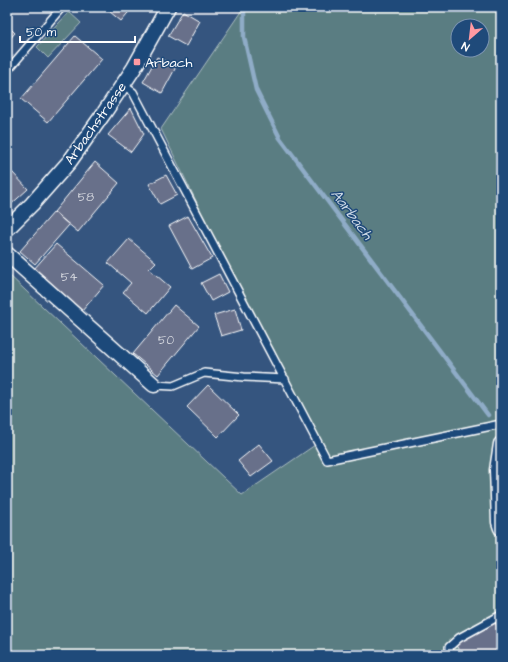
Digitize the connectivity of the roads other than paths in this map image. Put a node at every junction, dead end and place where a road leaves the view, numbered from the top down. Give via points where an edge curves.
1 (62, 7) edge
2 (168, 7) edge
3 (7, 71) edge
4 (123, 84) junction
5 (7, 229) edge
6 (7, 254) edge
7 (285, 379) junction
8 (154, 385) joint
9 (501, 424) edge
10 (501, 444) edge
11 (501, 528) edge
12 (501, 615) edge
13 (450, 655) edge

1 - 3 lane
2 - 4 street, Arbachstrasse
4 - 5 street, Arbachstrasse via 70,161
4 - 7 lane via 133,92
6 - 8 street
7 - 8 lane via 204,373 173,386
7 - 9 lane via 328,460
10 - 11 street via 497,470
12 - 13 lane via 458,638 450,647

